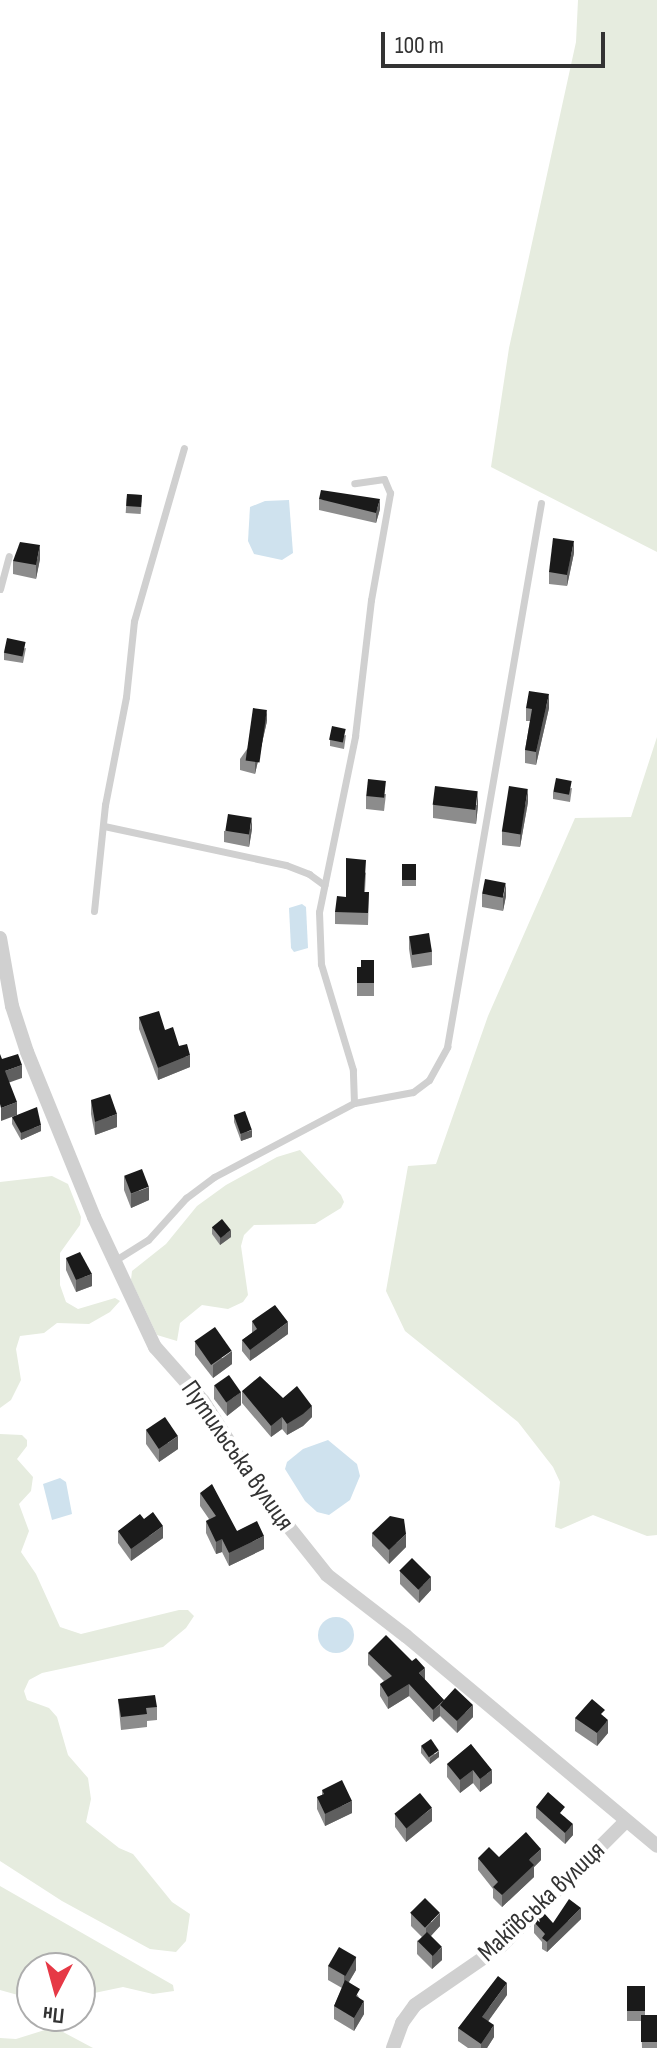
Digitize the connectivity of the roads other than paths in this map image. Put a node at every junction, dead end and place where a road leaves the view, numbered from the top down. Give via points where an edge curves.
1 (184, 448) dead end
2 (354, 483) dead end
3 (541, 503) dead end
4 (9, 556) dead end
5 (0, 589) edge
6 (104, 826) junction
7 (324, 885) junction
8 (94, 911) dead end
9 (0, 938) edge
10 (354, 1103) junction
11 (114, 1261) junction
12 (626, 1821) junction
13 (657, 1846) edge
14 (393, 2048) edge

1 - 6 lane via 134,621
2 - 7 lane via 384,479 389,502 353,744
3 - 10 lane via 452,1033 437,1069 421,1087 403,1096
4 - 5 lane
6 - 7 lane via 286,865
6 - 8 lane
7 - 10 lane via 320,957 353,1070
9 - 11 street, Путильська вулиця via 16,1021
10 - 11 lane via 214,1177 186,1198 148,1240
11 - 12 street, Путильська вулиця via 150,1340 203,1401 251,1478 318,1566
12 - 13 street, Путильська вулиця
12 - 14 street, Макіївська вулиця via 501,1946 415,2005

